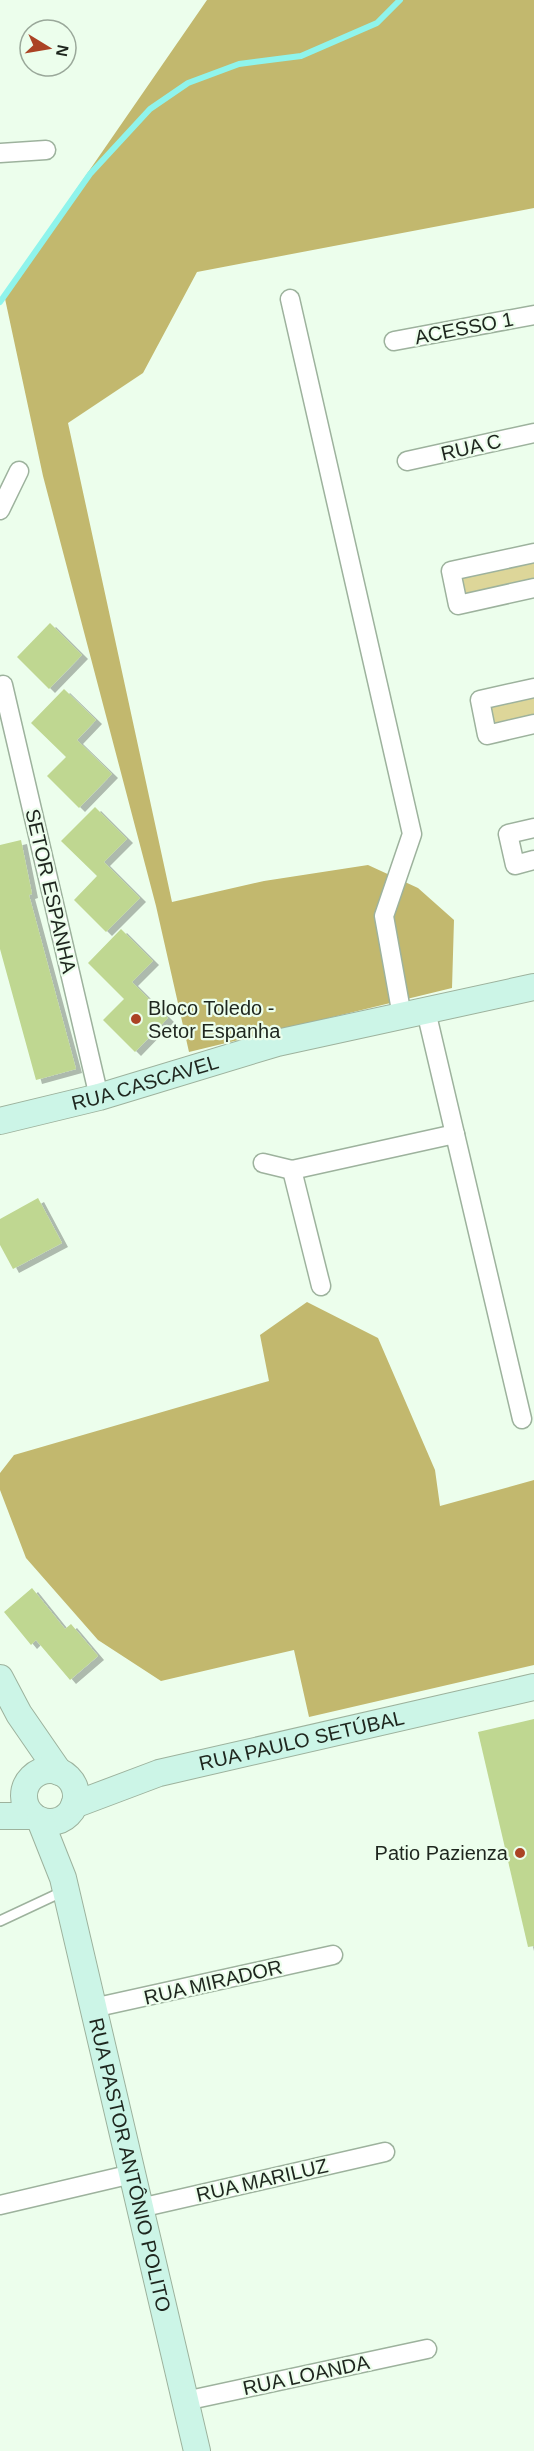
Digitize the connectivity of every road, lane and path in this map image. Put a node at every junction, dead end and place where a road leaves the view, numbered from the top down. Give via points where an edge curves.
1 (46, 150) dead end
2 (0, 153) edge
3 (290, 299) dead end
4 (534, 315) edge
5 (394, 341) dead end
6 (534, 433) edge
7 (407, 461) dead end
8 (19, 471) dead end
9 (0, 510) edge
10 (534, 553) edge
11 (534, 588) edge
12 (3, 685) dead end
13 (534, 688) edge
14 (534, 724) edge
15 (534, 828) edge
16 (534, 860) edge
17 (534, 987) edge
18 (414, 1013) junction
19 (99, 1096) junction
20 (0, 1120) edge
21 (455, 1134) junction
22 (263, 1163) dead end
23 (292, 1170) junction
24 (321, 1286) dead end
25 (522, 1419) dead end
26 (0, 1678) edge
27 (534, 1687) edge
28 (19, 1714) junction
29 (59, 1772) junction
30 (26, 1787) junction
31 (0, 1804) edge
32 (71, 1810) junction
33 (0, 1816) edge
34 (37, 1818) junction
35 (65, 1884) junction
36 (0, 1921) edge
37 (333, 1954) dead end
38 (93, 2008) junction
39 (385, 2152) dead end
40 (132, 2174) junction
41 (0, 2205) edge
42 (140, 2208) junction
43 (427, 2349) dead end
44 (185, 2401) junction
45 (197, 2451) edge

1 - 2 street
3 - 18 street via 412,834 384,916
4 - 5 street, ACESSO 1
6 - 7 street, RUA C
8 - 9 street
10 - 11 street via 452,572 458,605
12 - 19 street, SETOR ESPANHA
13 - 14 street via 480,700 487,735
15 - 16 street via 508,834 515,865
17 - 18 main road, RUA CASCAVEL
18 - 19 main road, RUA CASCAVEL via 277,1043
18 - 21 street
19 - 20 main road, RUA CASCAVEL
21 - 23 street
21 - 25 street
22 - 23 street
23 - 24 street
26 - 28 main road
27 - 32 main road, RUA PAULO SETÚBAL via 159,1773
28 - 29 main road
28 - 30 main road via 28,1763
29 - 30 main road via 41,1772
29 - 32 main road via 75,1789
30 - 31 main road
30 - 34 main road via 28,1809
32 - 34 main road via 55,1822
32 - 35 main road, RUA PASTOR ANTÔNIO POLITO
33 - 34 main road
34 - 35 main road, RUA PASTOR ANTÔNIO POLITO
35 - 36 lane
35 - 38 main road, RUA PASTOR ANTÔNIO POLITO
37 - 38 street, RUA MIRADOR
38 - 40 main road, RUA PASTOR ANTÔNIO POLITO
39 - 42 street, RUA MARILUZ
40 - 41 street
40 - 42 main road, RUA PASTOR ANTÔNIO POLITO
42 - 44 main road, RUA PASTOR ANTÔNIO POLITO
43 - 44 street, RUA LOANDA
44 - 45 main road, RUA PASTOR ANTÔNIO POLITO

